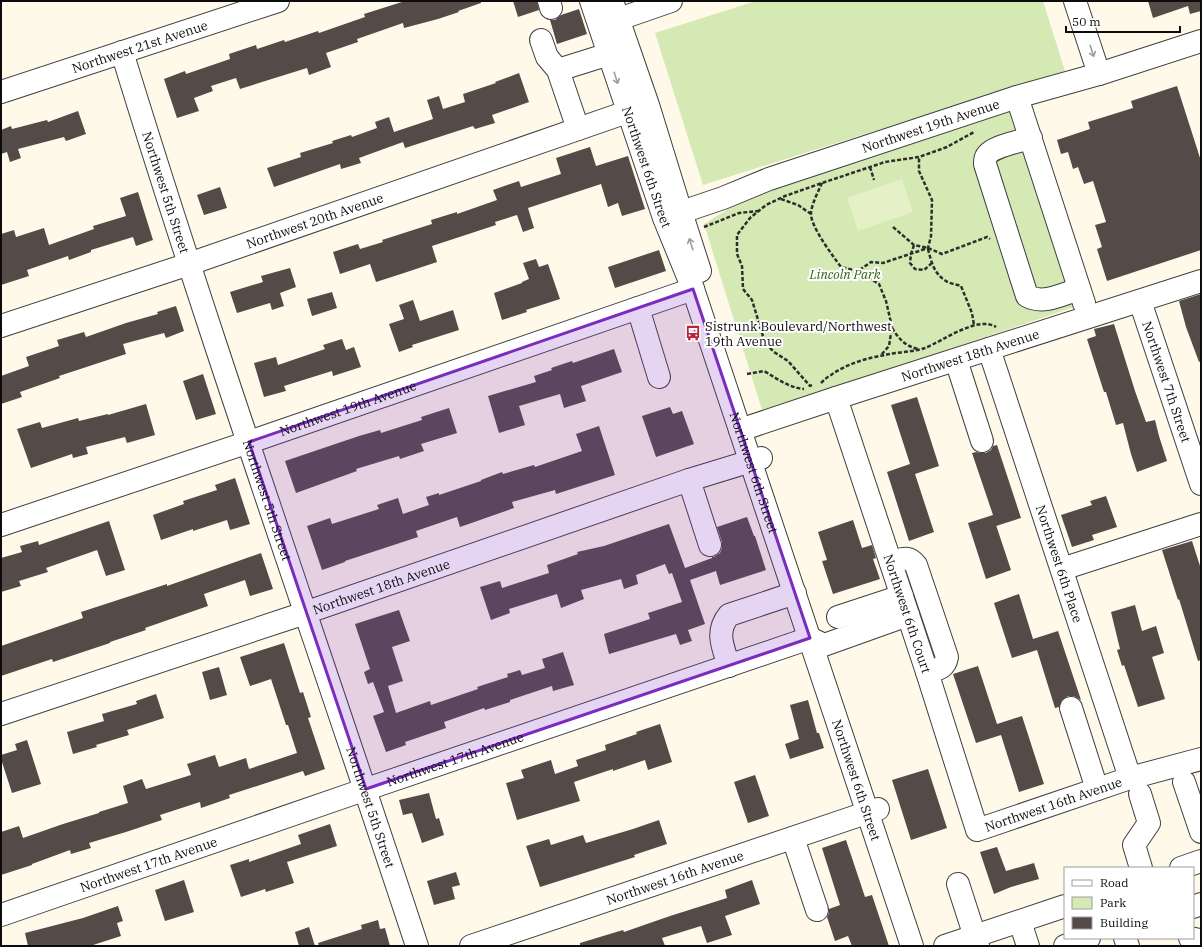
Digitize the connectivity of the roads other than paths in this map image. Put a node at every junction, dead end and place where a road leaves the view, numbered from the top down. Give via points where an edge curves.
1 (278, 1) edge
2 (591, 1) edge
3 (671, 1) edge
4 (1075, 1) edge
5 (616, 10) edge
6 (541, 40) dead end
7 (1201, 41) edge
8 (629, 48) junction
9 (122, 52) junction
10 (608, 54) junction
11 (558, 70) junction
12 (1099, 74) junction
13 (1, 92) edge
14 (1017, 96) junction
15 (627, 112) junction
16 (578, 129) junction
17 (1031, 138) junction
18 (672, 215) junction
19 (190, 264) junction
20 (1201, 281) edge
21 (693, 288) junction
22 (1079, 289) junction
23 (1140, 301) junction
24 (638, 308) junction
25 (1088, 317) junction
26 (1, 326) edge
27 (989, 349) junction
28 (956, 360) junction
29 (659, 377) dead end
30 (836, 398) junction
31 (746, 428) junction
32 (982, 441) dead end
33 (249, 442) junction
34 (756, 460) junction
35 (689, 480) junction
36 (1201, 484) edge
37 (1201, 524) edge
38 (1, 525) edge
39 (710, 546) dead end
40 (891, 562) junction
41 (1062, 569) junction
42 (795, 593) junction
43 (905, 606) junction
44 (306, 612) junction
45 (838, 617) dead end
46 (817, 641) junction
47 (729, 666) junction
48 (927, 672) junction
49 (1071, 708) dead end
50 (1, 714) edge
51 (1201, 759) edge
52 (1184, 782) dead end
53 (1135, 786) junction
54 (366, 789) junction
55 (1097, 789) junction
56 (873, 811) junction
57 (977, 830) joint
58 (1201, 832) edge
59 (793, 838) junction
60 (1201, 861) edge
61 (1142, 867) edge
62 (1184, 867) edge
63 (958, 884) dead end
64 (1064, 906) edge
65 (817, 910) dead end
66 (1, 915) edge
67 (1020, 922) junction
68 (1087, 939) edge
69 (976, 941) edge
70 (417, 946) edge
71 (471, 946) edge
72 (912, 946) edge
73 (924, 946) edge
74 (945, 946) edge
75 (1028, 946) edge
76 (1065, 946) edge

1 - 9 street, Northwest 21st Avenue
2 - 10 street, Northwest 6th Street
3 - 5 street
4 -> 12 street
5 - 8 street, Northwest 6th Street
6 - 11 street via 547,58
7 - 12 street, Northwest 19th Avenue
8 - 10 street
8 - 18 street, Northwest 6th Street via 648,105
9 - 13 street, Northwest 21st Avenue
9 - 19 street, Northwest 5th Street
10 - 11 street
10 -> 15 street, Northwest 6th Street
11 - 16 street
12 - 14 street, Northwest 19th Avenue
14 - 17 street
14 - 18 street, Northwest 19th Avenue via 769,179
15 - 16 street, Northwest 20th Avenue
15 - 18 street, Northwest 6th Street
16 - 19 street, Northwest 20th Avenue
17 - 22 street
17 - 22 street via 991,152 986,157 987,171 1027,296 1032,299 1050,299
18 - 21 street, Northwest 6th Street
31 -> 18 street, Northwest 6th Street
19 - 26 street, Northwest 20th Avenue
19 - 33 street, Northwest 5th Street
20 - 23 street, Northwest 18th Avenue
21 - 24 street, Northwest 19th Avenue
21 - 31 street, Northwest 6th Street
22 - 25 street
23 - 25 street, Northwest 18th Avenue
23 - 36 street, Northwest 7th Street
24 - 29 street
24 - 33 street, Northwest 19th Avenue
25 - 27 street, Northwest 18th Avenue
27 - 28 street, Northwest 18th Avenue
27 - 41 street, Northwest 6th Place
28 - 30 street, Northwest 18th Avenue
28 - 32 street
30 - 31 street, Northwest 18th Avenue
30 - 40 street, Northwest 6th Court
31 - 34 street, Northwest 6th Street
33 - 38 street, Northwest 19th Avenue
33 - 44 street, Northwest 5th Street
34 - 35 street, Northwest 18th Avenue
34 - 42 street, Northwest 6th Street
34 - 46 street, Northwest 6th Street
35 - 39 street
35 - 44 street, Northwest 18th Avenue
37 - 41 street
40 - 43 street, Northwest 6th Court
40 - 48 street via 906,558 916,565 947,657 942,667
41 - 53 street, Northwest 6th Place
42 - 46 street, Northwest 6th Street
42 - 47 street via 729,615 724,621 721,640
43 - 45 street
43 - 46 street, Northwest 17th Avenue
43 - 48 street, Northwest 6th Court
44 - 50 street, Northwest 18th Avenue
44 - 54 street, Northwest 5th Street
46 - 47 street, Northwest 17th Avenue
46 - 56 street, Northwest 6th Street
47 - 54 street, Northwest 17th Avenue
48 - 57 street, Northwest 6th Court
49 - 55 street
51 - 53 street, Northwest 16th Avenue
52 - 58 street
53 - 55 street, Northwest 16th Avenue
53 - 61 street, Northwest 6th Place via 1149,823 1134,845
54 - 66 street, Northwest 17th Avenue
54 - 70 street, Northwest 5th Street
55 - 57 street, Northwest 16th Avenue
56 - 59 street, Northwest 16th Avenue
56 - 72 street, Northwest 6th Street
56 - 73 street, Northwest 6th Street
59 - 65 street
59 - 71 street, Northwest 16th Avenue
60 - 62 street
63 - 69 street
64 - 67 street
67 - 69 street
67 - 75 street
68 - 76 street
69 - 74 street

